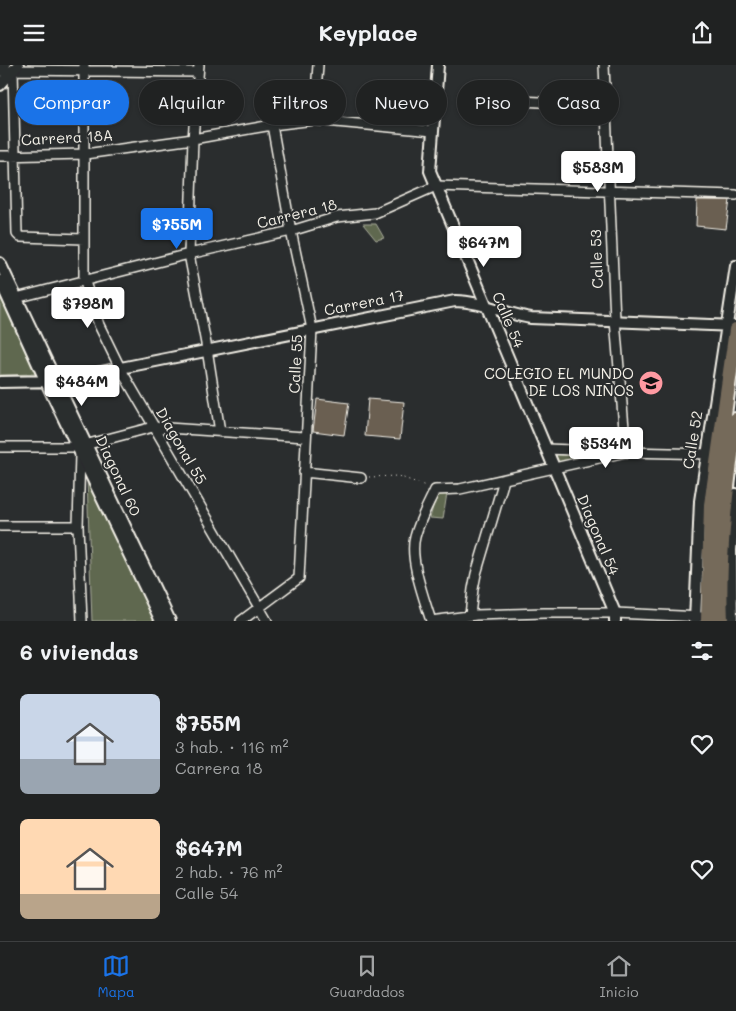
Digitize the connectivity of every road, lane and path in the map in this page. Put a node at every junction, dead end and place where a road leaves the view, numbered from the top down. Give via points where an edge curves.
1 (318, 65) edge
2 (438, 65) edge
3 (604, 65) edge
4 (12, 67) edge
5 (84, 68) edge
6 (198, 68) edge
7 (0, 71) edge
8 (317, 80) edge
9 (605, 80) edge
10 (0, 85) edge
11 (346, 123) edge
12 (272, 125) joint
13 (607, 125) edge
14 (433, 131) junction
15 (193, 139) junction
16 (84, 154) junction
17 (15, 155) junction
18 (0, 156) edge
19 (436, 186) junction
20 (610, 192) junction
21 (736, 195) edge
22 (291, 231) junction
23 (84, 239) junction
24 (189, 254) junction
25 (0, 263) edge
26 (736, 266) edge
27 (84, 279) junction
28 (0, 281) edge
29 (16, 298) junction
30 (486, 307) junction
31 (615, 320) junction
32 (733, 327) edge
33 (312, 329) junction
34 (207, 349) junction
35 (120, 368) junction
36 (51, 381) junction
37 (0, 382) edge
38 (736, 420) edge
39 (153, 427) junction
40 (220, 432) junction
41 (305, 437) junction
42 (0, 447) edge
43 (81, 448) junction
44 (546, 449) junction
45 (626, 452) junction
46 (713, 454) junction
47 (554, 468) junction
48 (304, 472) junction
49 (361, 478) joint
50 (504, 479) junction
51 (435, 490) junction
52 (736, 495) edge
53 (0, 526) edge
54 (78, 526) junction
55 (729, 590) edge
56 (259, 608) junction
57 (474, 617) edge
58 (544, 617) edge
59 (615, 617) edge
60 (706, 619) edge
61 (82, 621) edge
62 (161, 621) edge
63 (170, 621) edge
64 (240, 621) edge
65 (267, 621) edge
66 (431, 621) edge
67 (732, 621) edge

1 - 8 street
2 - 14 street, Calle 54
3 - 9 street, Calle 53
4 - 5 street
4 - 7 street
4 - 10 street
4 - 17 street
5 - 6 street
5 - 16 street, Diagonal 55
6 - 15 street
11 - 14 street, Carrera 18A
12 - 15 street, Carrera 18A
12 - 22 street, Calle 55
13 - 20 street, Calle 53
14 - 19 street, Calle 54 via 430,171
15 - 16 street, Carrera 18A
15 - 24 street
16 - 17 street, Carrera 18A
16 - 23 street, Diagonal 55
17 - 18 street, Carrera 18A
17 - 23 street via 17,234 20,237
19 - 20 street, Carrera 18
19 - 22 street, Carrera 18 via 375,213 337,217
19 - 30 street, Calle 54
20 - 21 street, Carrera 18
20 - 31 street, Calle 53
22 - 24 street, Carrera 18
22 - 33 street, Calle 55
23 - 27 street, Diagonal 55
24 - 27 street, Carrera 18
24 - 34 street
25 - 29 street, Diagonal 60
26 - 32 street, Calle 52
27 - 29 street, Carrera 18
27 - 35 street, Diagonal 55 via 99,325
28 - 36 street, Diagonal 60
29 - 36 street, Diagonal 60
30 - 31 street, Carrera 17 via 531,318
30 - 33 street, Carrera 17 via 455,301
30 - 44 street, Calle 54
31 - 32 street, Carrera 17
31 - 45 street, Calle 53
32 - 46 main road, Calle 52
33 - 34 street, Carrera 17
33 - 41 street, Calle 55
34 - 35 street, Carrera 17
34 - 40 street
35 - 36 street, Carrera 17
35 - 39 street, Diagonal 55
36 - 37 street, Carrera 17
36 - 43 street, Diagonal 60
38 - 55 main road via 721,551
39 - 40 street
39 - 43 street
39 - 56 street, Diagonal 55
40 - 41 street
41 - 48 street, Calle 55
42 - 43 street
43 - 54 street
43 - 62 street, Diagonal 60
43 - 63 street, Diagonal 60
44 - 45 street
44 - 47 street, Calle 54
45 - 46 street
45 - 47 street
46 - 60 main road, Calle 52
47 - 50 street
47 - 59 street, Diagonal 54
48 - 49 street
48 - 56 street, Calle 55 via 299,579
49 - 51 path via 398,476
50 - 51 street via 460,489
50 - 57 street via 472,589
51 - 66 street via 414,538 413,551
52 - 55 street
53 - 54 street
54 - 61 street
55 - 60 main road
55 - 67 street
56 - 64 street
56 - 65 street, Diagonal 55
57 - 58 street
57 - 66 street
58 - 59 street
59 - 60 street

